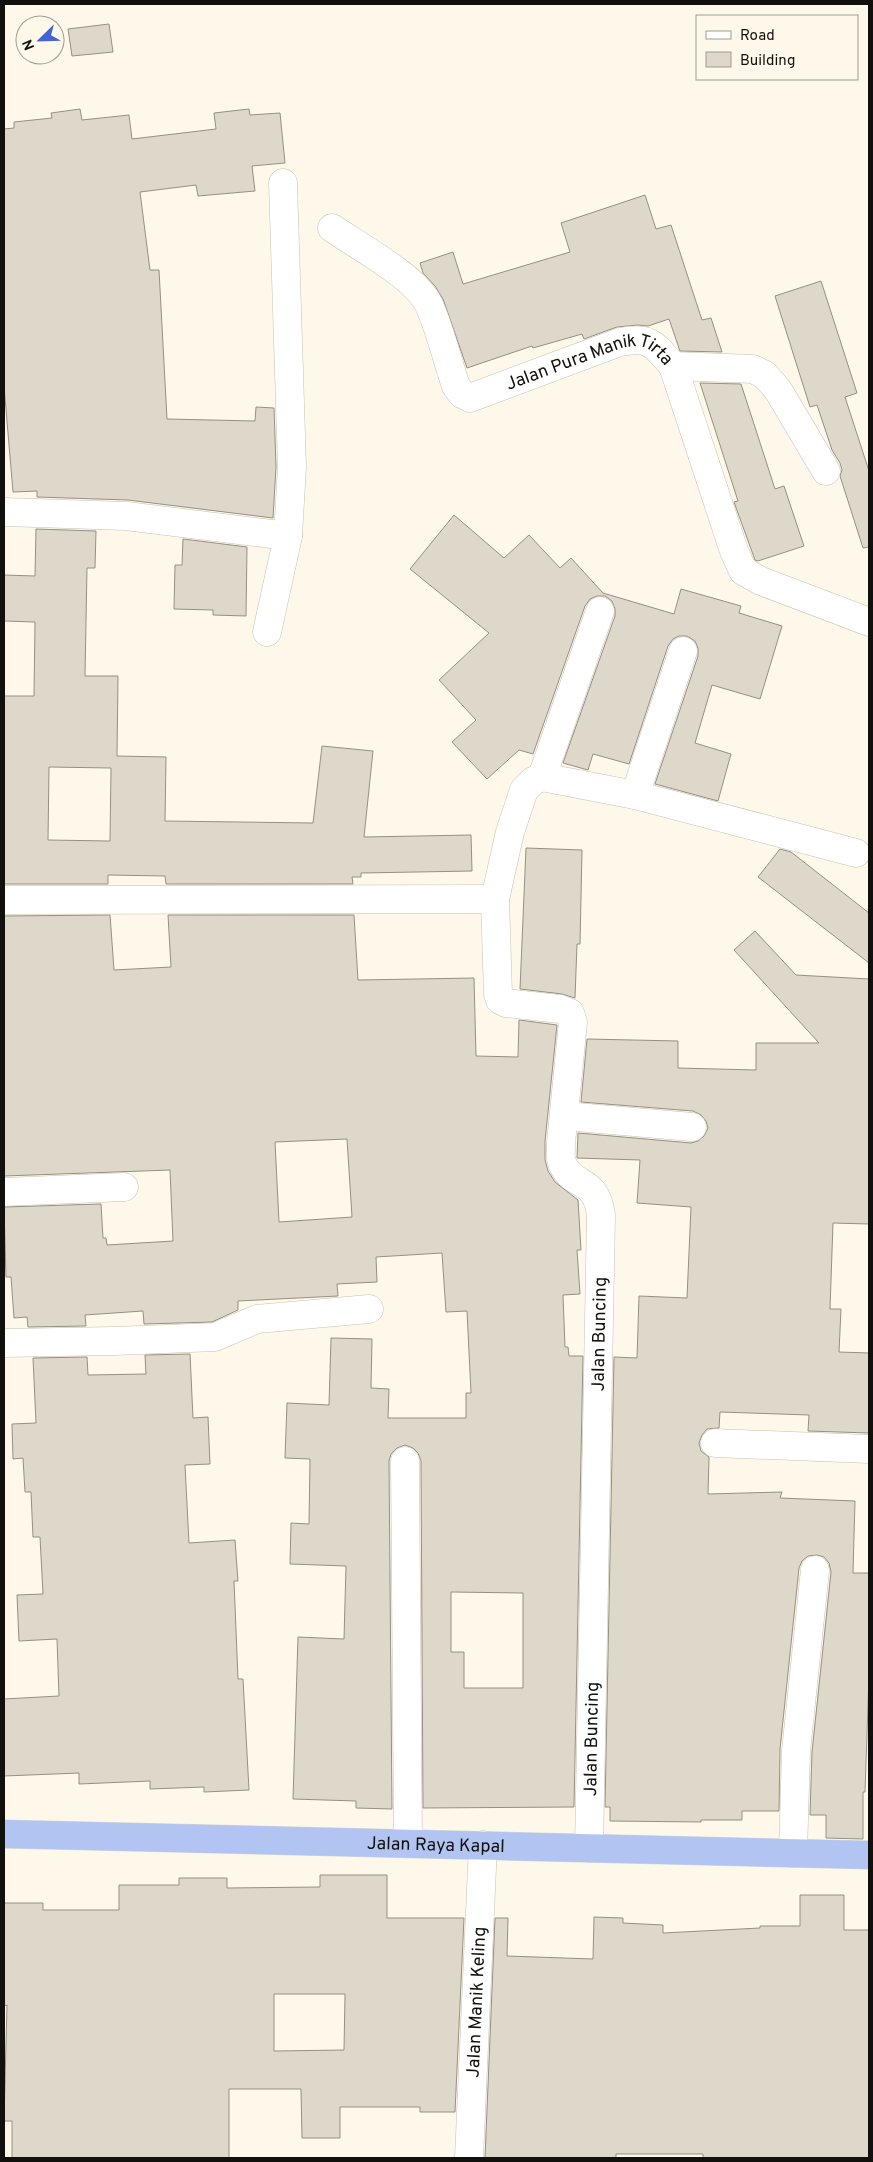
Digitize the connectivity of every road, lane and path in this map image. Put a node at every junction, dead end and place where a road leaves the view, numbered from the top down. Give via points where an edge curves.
1 (283, 183) dead end
2 (332, 228) dead end
3 (673, 366) junction
4 (826, 472) dead end
5 (4, 512) edge
6 (288, 536) junction
7 (600, 611) dead end
8 (869, 622) edge
9 (268, 632) dead end
10 (682, 651) dead end
11 (533, 784) junction
12 (635, 795) junction
13 (856, 853) dead end
14 (495, 899) junction
15 (4, 900) edge
16 (565, 1116) junction
17 (692, 1127) dead end
18 (124, 1187) dead end
19 (4, 1192) edge
20 (369, 1309) dead end
21 (4, 1343) edge
22 (715, 1443) dead end
23 (869, 1449) edge
24 (405, 1461) dead end
25 (815, 1570) dead end
26 (4, 1834) edge
27 (408, 1844) junction
28 (483, 1845) junction
29 (589, 1848) junction
30 (793, 1854) junction
31 (869, 1855) edge
32 (469, 2158) edge

1 - 6 street via 292,467
2 - 3 street, Jalan Pura Manik Tirta via 418,290 428,304 456,386 470,398 620,342 639,338 660,351
3 - 4 street via 753,369 765,375 778,390
3 - 8 street, Jalan Pura Manik Tirta via 743,571
5 - 6 street via 126,516
6 - 9 street
7 - 11 street
10 - 12 street
11 - 12 street
11 - 14 street via 510,832
12 - 13 street
14 - 15 street
14 - 16 street, Jalan Buncing via 500,1000 560,1009 570,1013 573,1022
16 - 17 street
16 - 29 street, Jalan Buncing via 562,1162 569,1173 594,1191 601,1215
18 - 19 street
20 - 21 street via 257,1319 215,1337
22 - 23 street
24 - 27 street
25 - 30 street via 796,1751
26 - 27 highway, Jalan Raya Kapal
27 - 28 highway, Jalan Raya Kapal
28 - 29 highway, Jalan Raya Kapal
28 - 32 street, Jalan Manik Keling
29 - 30 highway, Jalan Raya Kapal
30 - 31 highway, Jalan Raya Kapal

